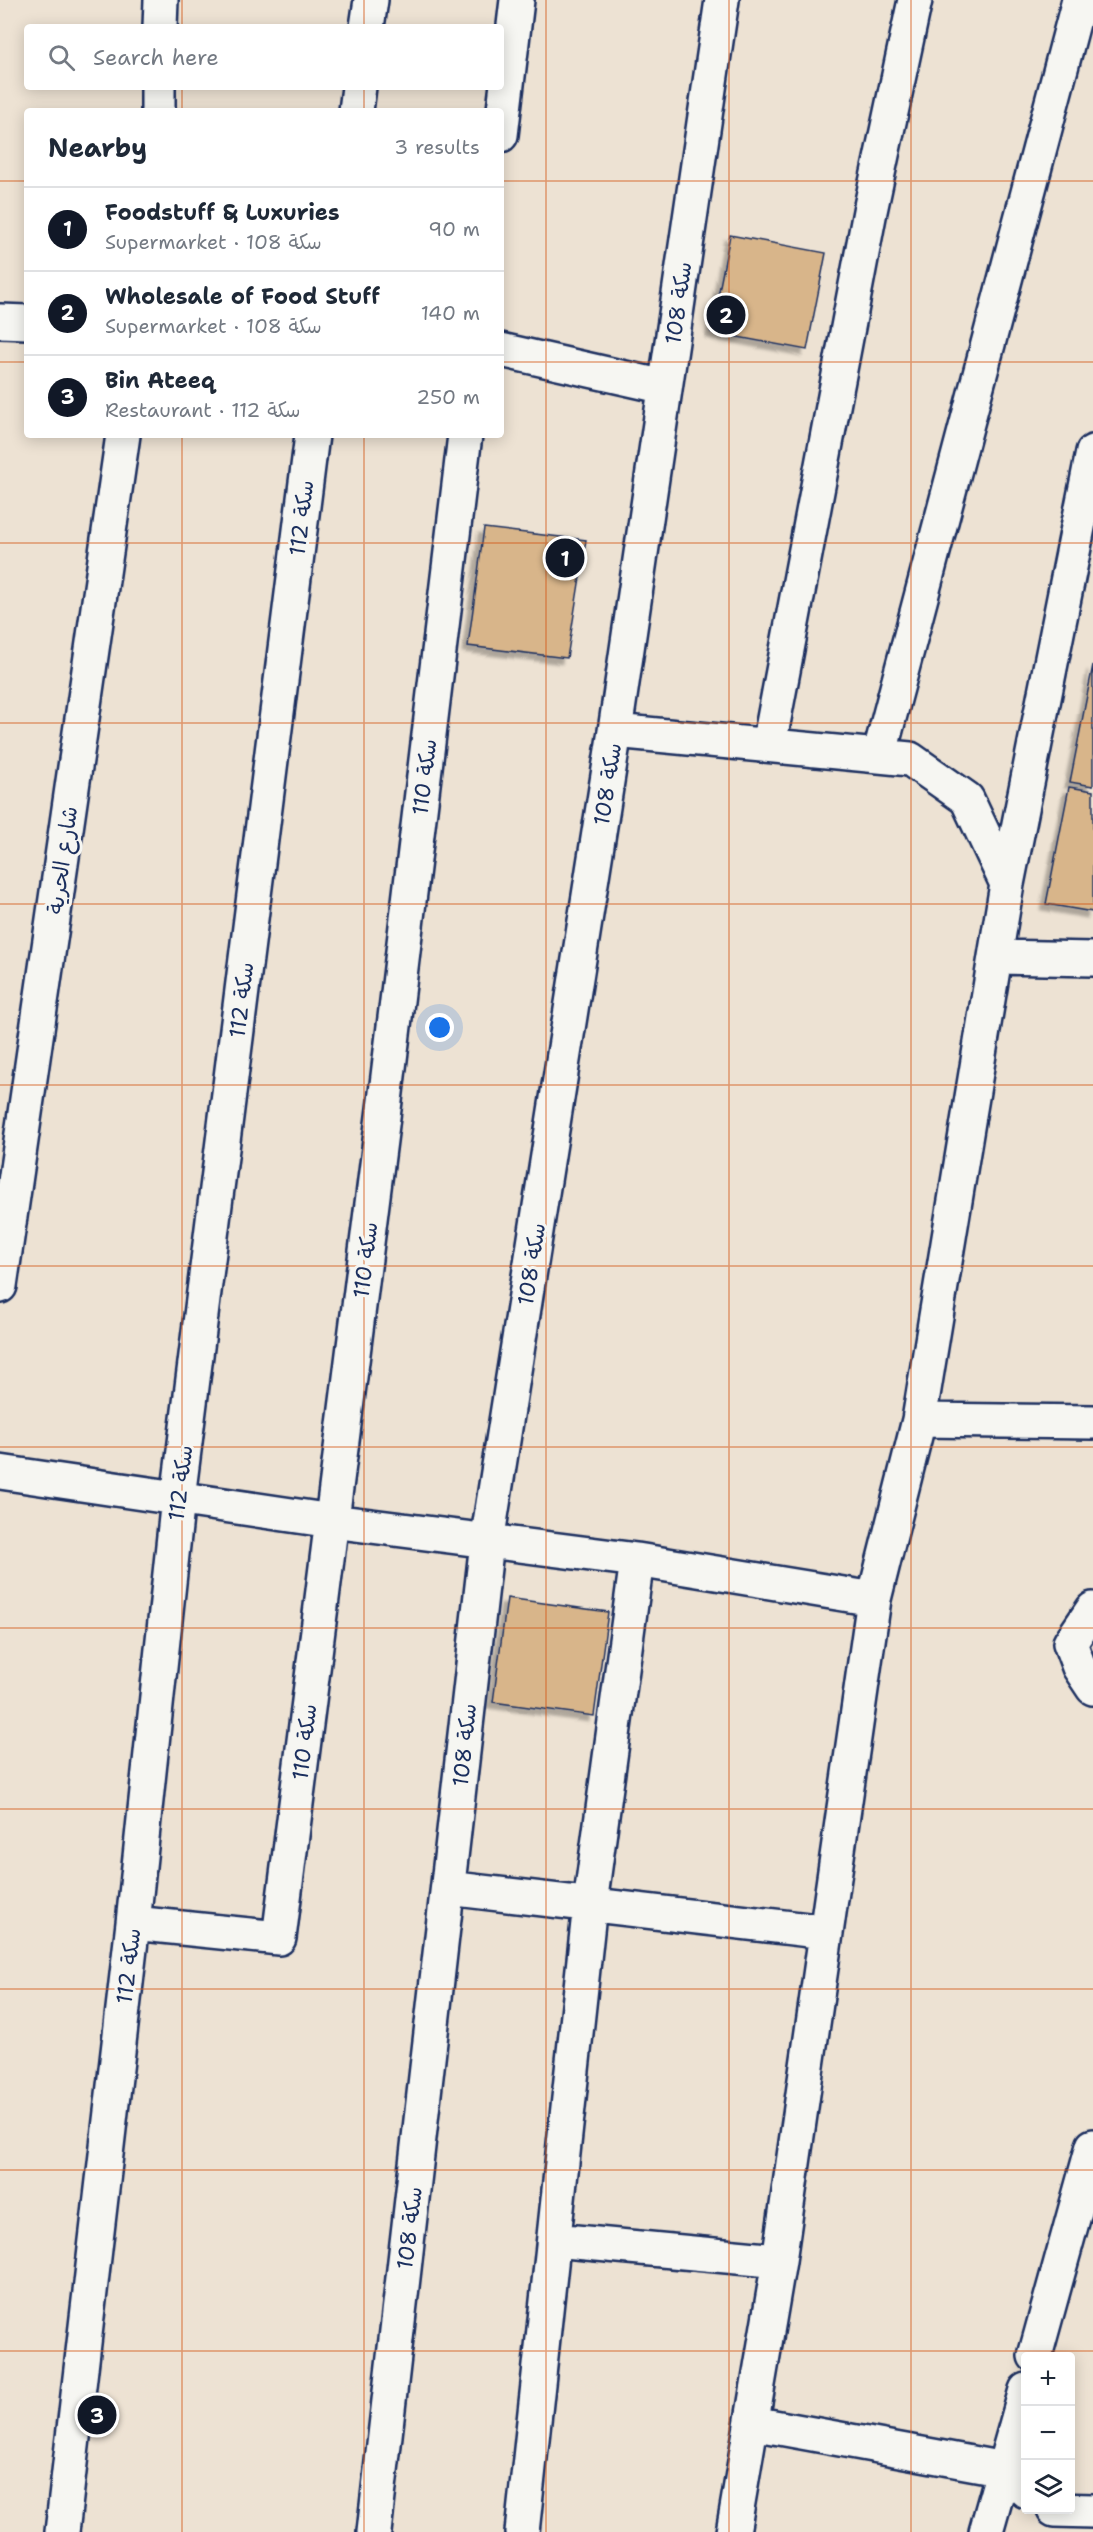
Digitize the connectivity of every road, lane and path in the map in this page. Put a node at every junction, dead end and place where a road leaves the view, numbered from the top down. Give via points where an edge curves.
1 (161, 0) edge
2 (371, 0) edge
3 (517, 0) edge
4 (722, 0) edge
5 (915, 0) edge
6 (1079, 0) edge
7 (160, 24) edge
8 (367, 24) edge
9 (158, 90) edge
10 (359, 90) edge
11 (158, 108) edge
12 (356, 108) edge
13 (504, 110) edge
14 (0, 321) edge
15 (24, 322) edge
16 (504, 351) edge
17 (665, 387) junction
18 (123, 438) edge
19 (312, 438) edge
20 (465, 438) edge
21 (1093, 452) edge
22 (615, 730) junction
23 (769, 745) junction
24 (879, 756) junction
25 (1007, 884) junction
26 (995, 957) junction
27 (1093, 959) edge
28 (0, 1286) edge
29 (919, 1420) junction
30 (1093, 1422) edge
31 (0, 1472) edge
32 (178, 1498) junction
33 (332, 1521) junction
34 (487, 1542) junction
35 (637, 1560) junction
36 (874, 1599) junction
37 (1093, 1609) edge
38 (1093, 1688) edge
39 (448, 1888) junction
40 (590, 1904) junction
41 (133, 1923) junction
42 (826, 1932) junction
43 (1093, 2146) edge
44 (554, 2240) junction
45 (779, 2261) junction
46 (1036, 2352) edge
47 (1024, 2406) edge
48 (752, 2423) junction
49 (1015, 2480) edge
50 (1075, 2511) edge
51 (1093, 2511) edge
52 (1093, 2522) edge
53 (62, 2532) edge
54 (374, 2532) edge
55 (522, 2532) edge
56 (733, 2532) edge
57 (986, 2532) edge
58 (1084, 2532) edge

1 - 7 street
2 - 8 street
3 - 13 street
4 - 17 street, سكة 108
5 - 23 street via 870,211
6 - 24 street
9 - 11 street
10 - 12 street
14 - 15 street
16 - 17 street
17 - 22 street, سكة 108
18 - 28 street, شارع الحرية
19 - 32 street, سكة 112
20 - 33 street, سكة 110
21 - 25 street
22 - 23 street
22 - 34 street, سكة 108
23 - 24 street
24 - 25 street via 910,759 967,799
25 - 26 street
26 - 27 street
26 - 29 street
29 - 30 street
29 - 36 street
31 - 32 street
32 - 33 street
32 - 41 street, سكة 112
33 - 34 street
33 - 41 street, سكة 110 via 279,1938
34 - 35 street
34 - 39 street, سكة 108
35 - 36 street
35 - 40 street
36 - 42 street
37 - 38 street via 1070,1643
39 - 40 street
39 - 54 street, سكة 108
40 - 42 street
40 - 44 street
41 - 53 street, سكة 112
42 - 45 street
43 - 46 street
44 - 45 street
44 - 55 street
45 - 48 street
47 - 49 street
48 - 49 street
48 - 56 street
49 - 57 street
50 - 51 street
52 - 58 street

